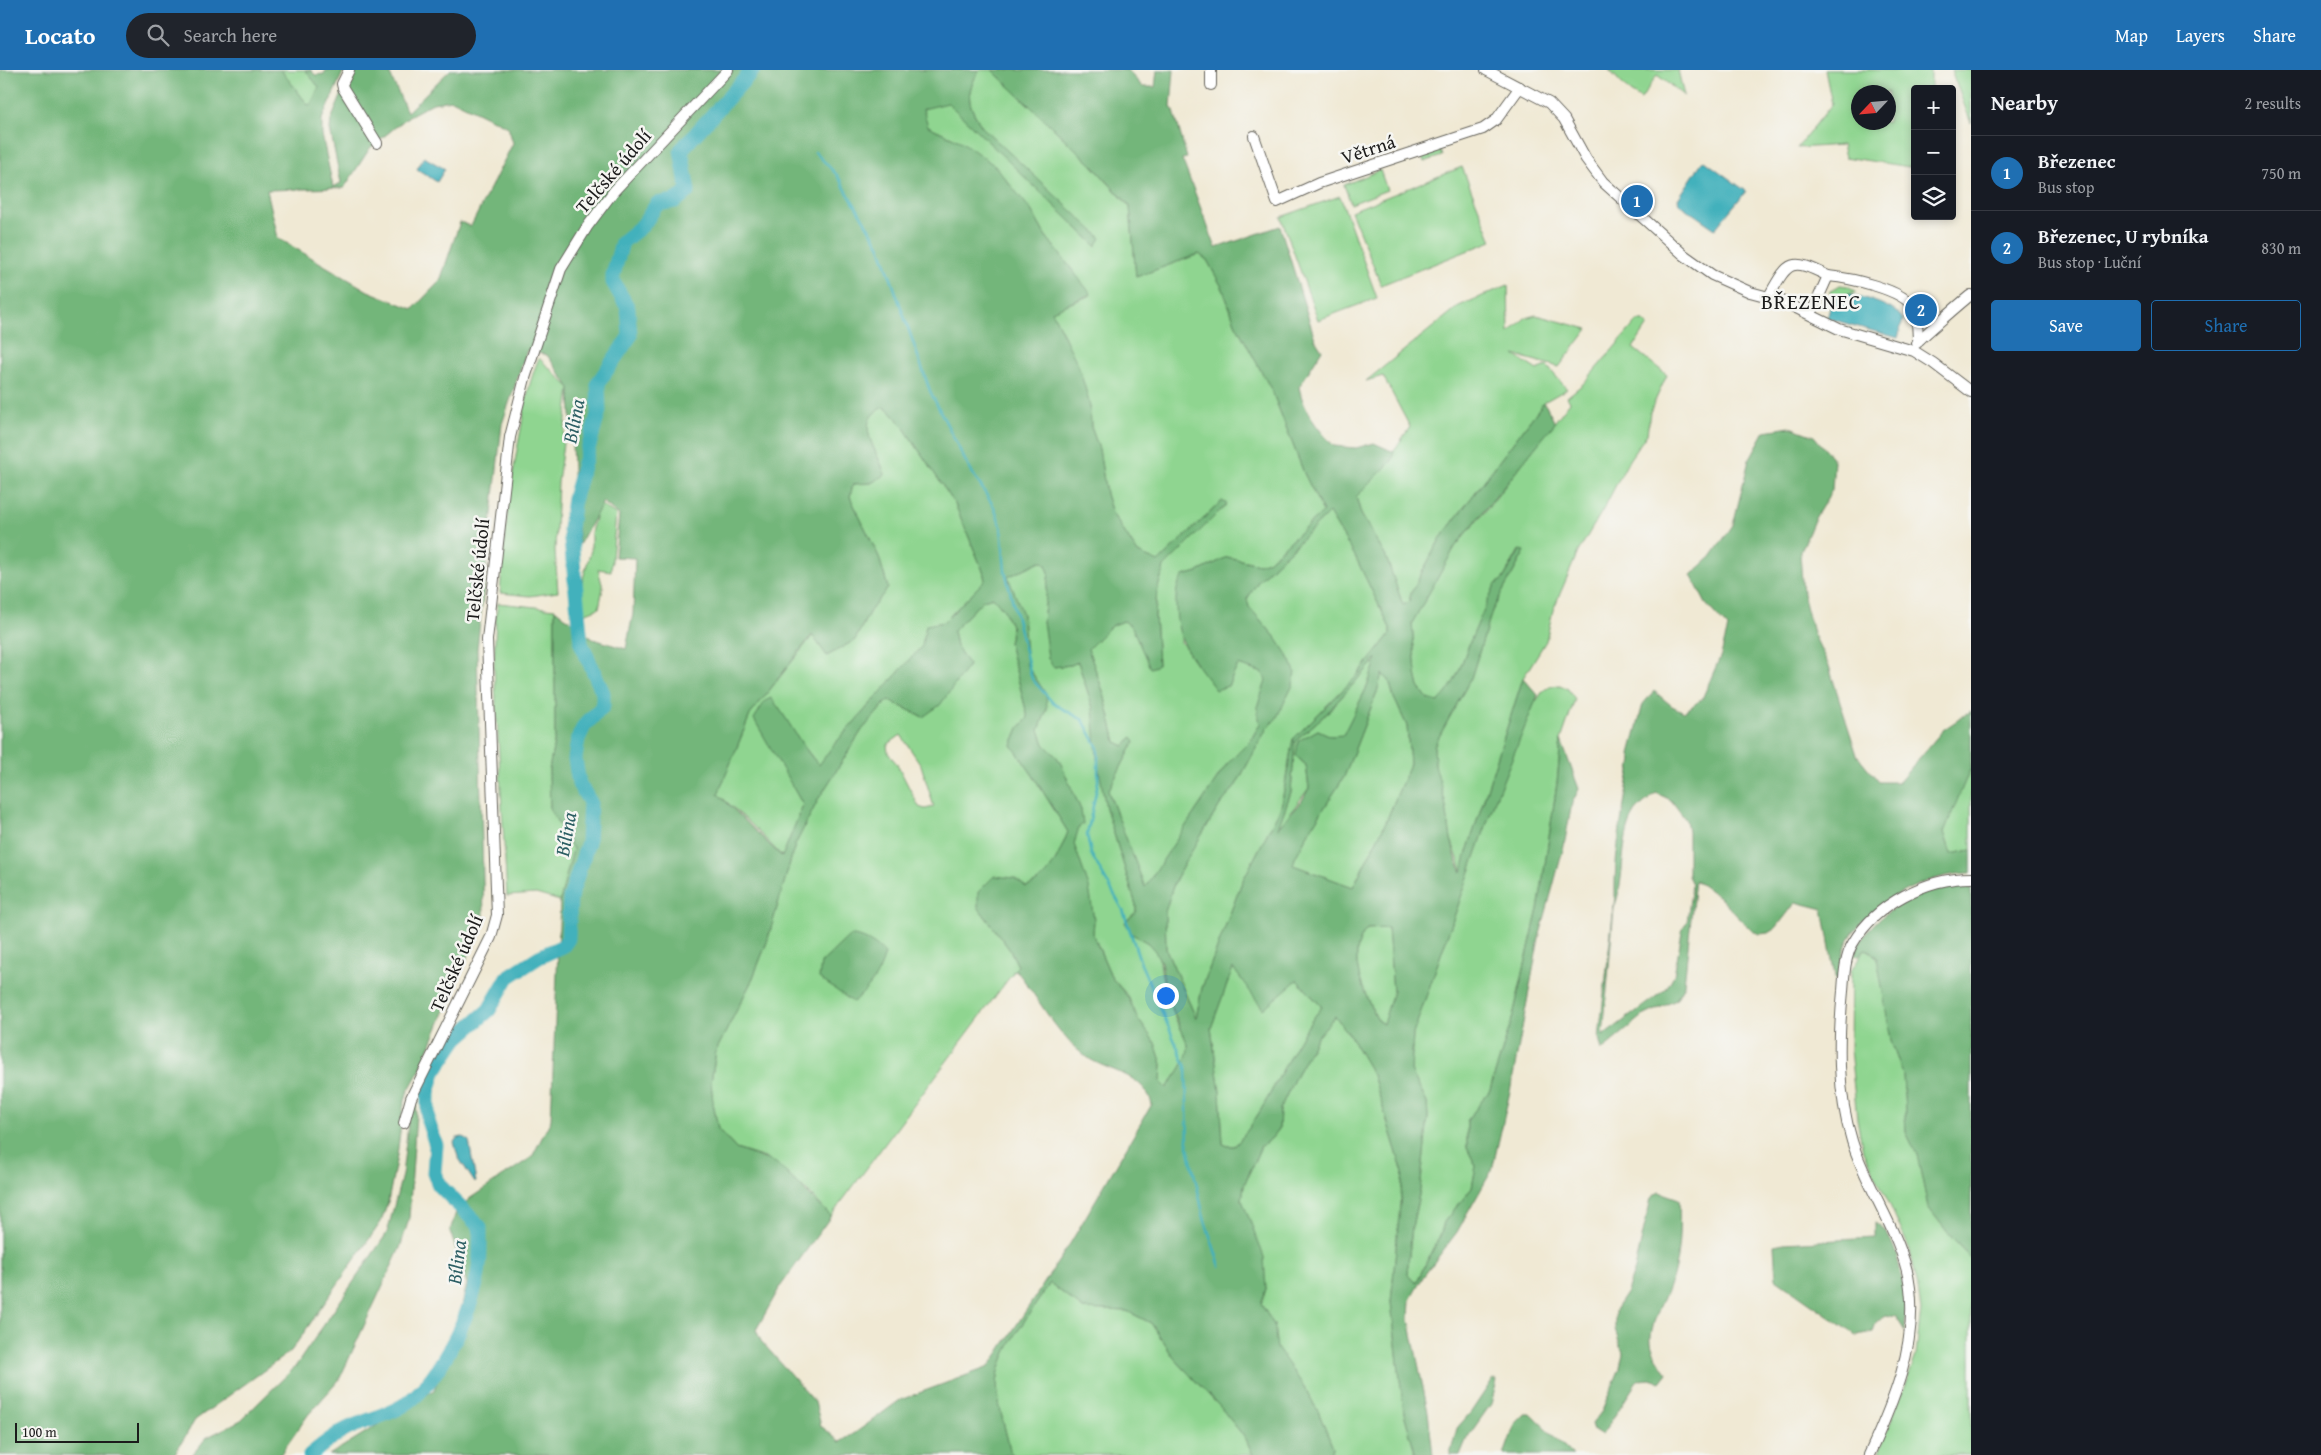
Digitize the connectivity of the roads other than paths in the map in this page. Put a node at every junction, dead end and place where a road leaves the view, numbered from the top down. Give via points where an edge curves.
1 (348, 70) edge
2 (728, 70) edge
3 (1211, 70) edge
4 (1486, 70) edge
5 (1211, 85) dead end
6 (1520, 87) junction
7 (1254, 136) dead end
8 (377, 144) dead end
9 (1828, 276) junction
10 (1971, 295) edge
11 (1769, 296) junction
12 (1811, 314) junction
13 (1918, 338) junction
14 (1914, 351) junction
15 (1971, 392) edge
16 (1971, 878) edge
17 (404, 1123) dead end
18 (1869, 1455) edge

1 - 8 street via 343,88
2 - 17 street, Telčské údolí via 614,191 587,227 562,268 525,378 510,438 487,640 497,915 491,937 411,1098
3 - 5 street
4 - 6 street
6 - 7 street, Větrná via 1496,120 1484,129 1319,184 1278,202
6 - 11 street via 1558,112 1602,182 1684,255 1712,275 1750,292
9 - 11 street via 1809,266 1794,264 1785,269
9 - 12 street
9 - 13 street via 1862,281 1904,298 1915,311
10 - 13 street via 1940,324
11 - 12 street
12 - 14 street via 1839,329
13 - 14 street
14 - 15 street
16 - 18 street via 1920,889 1876,914 1852,944 1844,973 1839,1067 1844,1112 1852,1142 1900,1251 1910,1286 1912,1313 1903,1366

